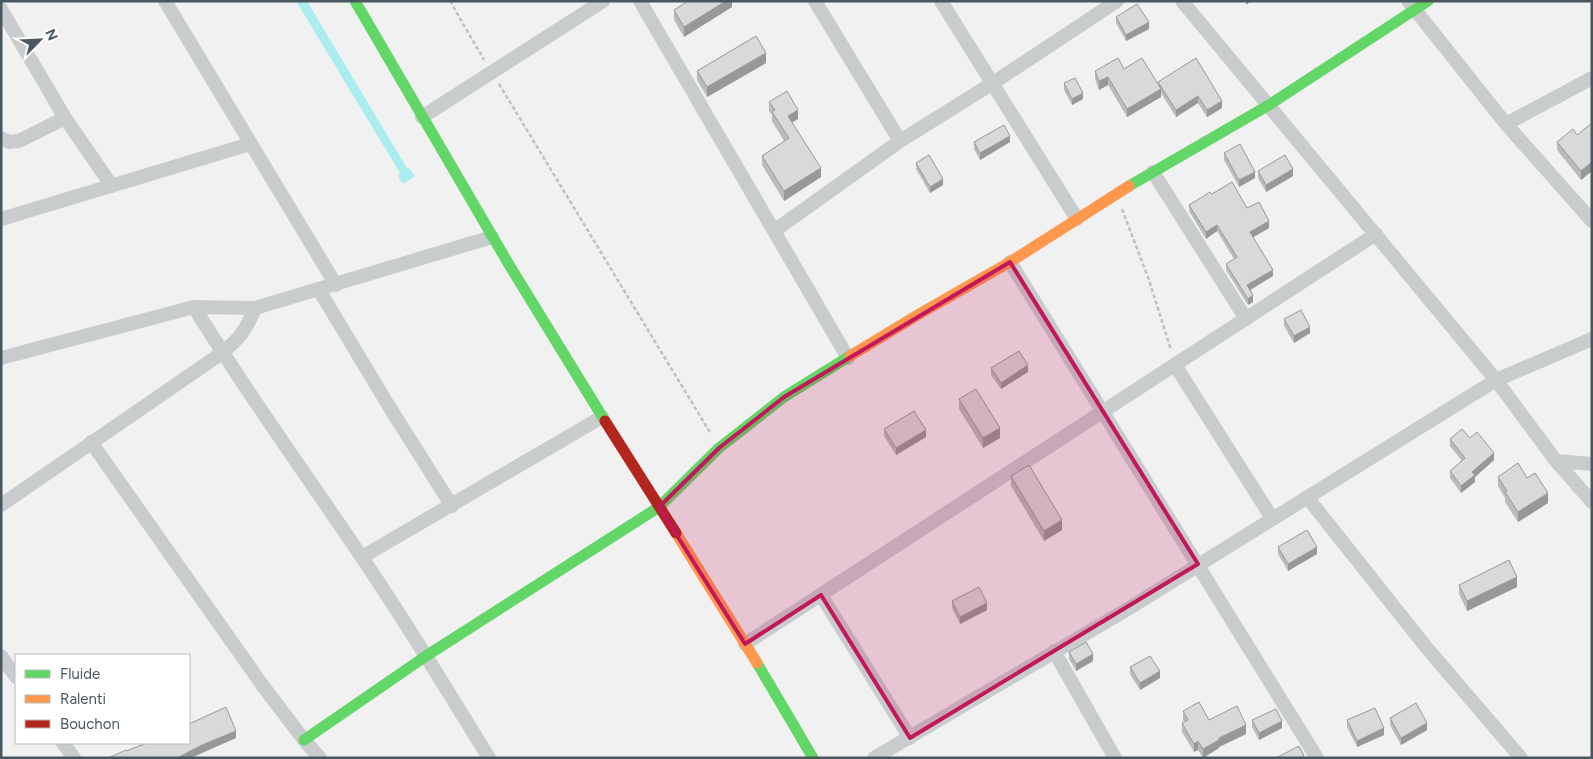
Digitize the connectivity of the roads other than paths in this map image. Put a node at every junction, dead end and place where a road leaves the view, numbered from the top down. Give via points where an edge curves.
1 (165, 1) edge
2 (355, 1) edge
3 (603, 1) edge
4 (640, 1) edge
5 (815, 1) edge
6 (941, 1) edge
7 (1117, 1) edge
8 (1182, 1) edge
9 (1428, 1) edge
10 (1412, 5) edge
11 (1, 9) edge
12 (1592, 78) edge
13 (993, 83) junction
14 (1269, 105) junction
15 (422, 117) junction
16 (65, 118) junction
17 (1506, 124) junction
18 (1, 138) edge
19 (900, 142) junction
20 (250, 144) junction
21 (1153, 172) junction
22 (112, 186) junction
23 (1, 219) edge
24 (1077, 219) junction
25 (1592, 221) edge
26 (774, 231) junction
27 (1376, 234) junction
28 (492, 237) junction
29 (1010, 262) junction
30 (336, 285) junction
31 (319, 290) junction
32 (194, 307) junction
33 (255, 308) junction
34 (1246, 318) junction
35 (1592, 339) edge
36 (222, 353) junction
37 (1, 358) edge
38 (848, 358) junction
39 (1175, 365) junction
40 (1496, 380) junction
41 (1102, 412) junction
42 (602, 417) junction
43 (91, 442) junction
44 (1556, 461) junction
45 (1592, 464) edge
46 (1306, 497) junction
47 (1592, 502) edge
48 (1, 505) edge
49 (452, 506) junction
50 (659, 507) junction
51 (1272, 518) junction
52 (362, 557) junction
53 (1198, 564) junction
54 (821, 595) junction
55 (745, 644) junction
56 (1054, 651) junction
57 (1, 656) edge
58 (426, 656) junction
59 (15, 676) edge
60 (910, 738) junction
61 (304, 740) junction
62 (64, 744) edge
63 (74, 758) edge
64 (320, 758) edge
65 (489, 758) edge
66 (814, 758) edge
67 (874, 758) edge
68 (1116, 758) edge
69 (1317, 758) edge
70 (1521, 758) edge

1 - 20 street
2 - 15 street
3 - 15 street
4 - 26 street
5 - 19 street
6 - 13 street
7 - 13 street
8 - 14 street
9 - 10 street
10 - 14 street
10 - 17 street
11 - 16 street
12 - 17 street
13 - 19 street
13 - 24 street
14 - 21 street
14 - 27 street
15 - 28 street
16 - 18 street via 19,141 9,142
16 - 22 street
17 - 25 street
19 - 26 street
20 - 22 street
20 - 30 street
21 - 24 street
21 - 34 street
22 - 23 street
24 - 29 street
26 - 38 street
27 - 34 street
27 - 40 street
28 - 30 street
28 - 42 street
29 - 38 street
29 - 41 street
30 - 31 street
31 - 33 street
31 - 49 street
32 - 33 street
32 - 36 street
32 - 37 street
33 - 36 street via 246,329
34 - 39 street
35 - 40 street
36 - 43 street
36 - 52 street
38 - 50 street via 784,397 719,448
39 - 41 street
39 - 51 street
40 - 44 street
40 - 46 street
41 - 53 street
41 - 54 street
42 - 49 street
42 - 50 street
43 - 48 street
43 - 61 street
44 - 45 street
44 - 47 street
46 - 51 street
46 - 70 street via 1426,647
49 - 52 street
50 - 55 street
50 - 58 street
51 - 53 street
52 - 58 street
53 - 56 street
53 - 69 street
54 - 55 street
54 - 60 street
55 - 66 street
56 - 60 street
56 - 68 street
57 - 59 street
58 - 61 street
58 - 65 street
60 - 67 street
61 - 64 street
62 - 63 street

